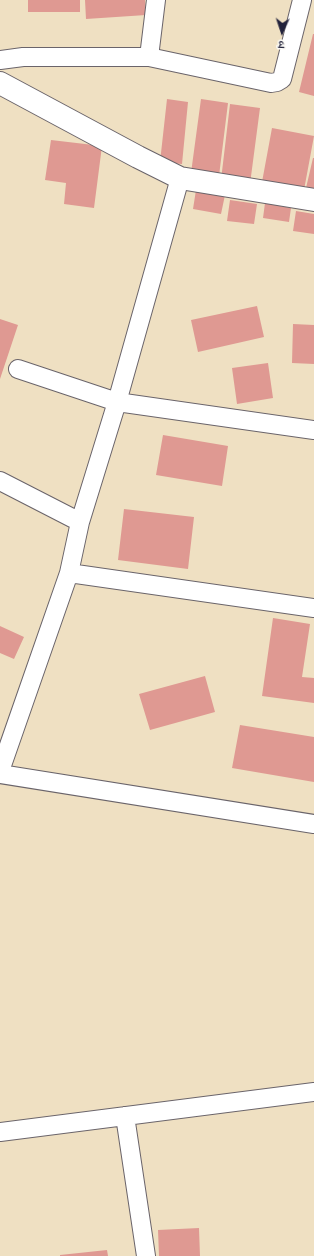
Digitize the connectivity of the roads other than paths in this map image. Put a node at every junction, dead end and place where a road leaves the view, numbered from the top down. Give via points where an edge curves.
1 (156, 0) edge
2 (302, 0) edge
3 (149, 58) junction
4 (0, 60) edge
5 (0, 83) edge
6 (180, 178) junction
7 (314, 200) edge
8 (18, 369) dead end
9 (117, 402) junction
10 (314, 430) edge
11 (0, 481) edge
12 (80, 522) junction
13 (69, 573) junction
14 (314, 608) edge
15 (0, 772) edge
16 (314, 824) edge
17 (314, 1092) edge
18 (125, 1116) junction
19 (0, 1132) edge
20 (146, 1256) edge

1 - 3 street
2 - 3 street via 282,79 277,82 271,83
3 - 4 street via 23,56
5 - 6 street
6 - 7 street
6 - 9 street
8 - 9 street
9 - 10 street
9 - 12 street
11 - 12 street
12 - 13 street
13 - 14 street
13 - 15 street
15 - 16 street
17 - 18 street
18 - 19 street
18 - 20 street

